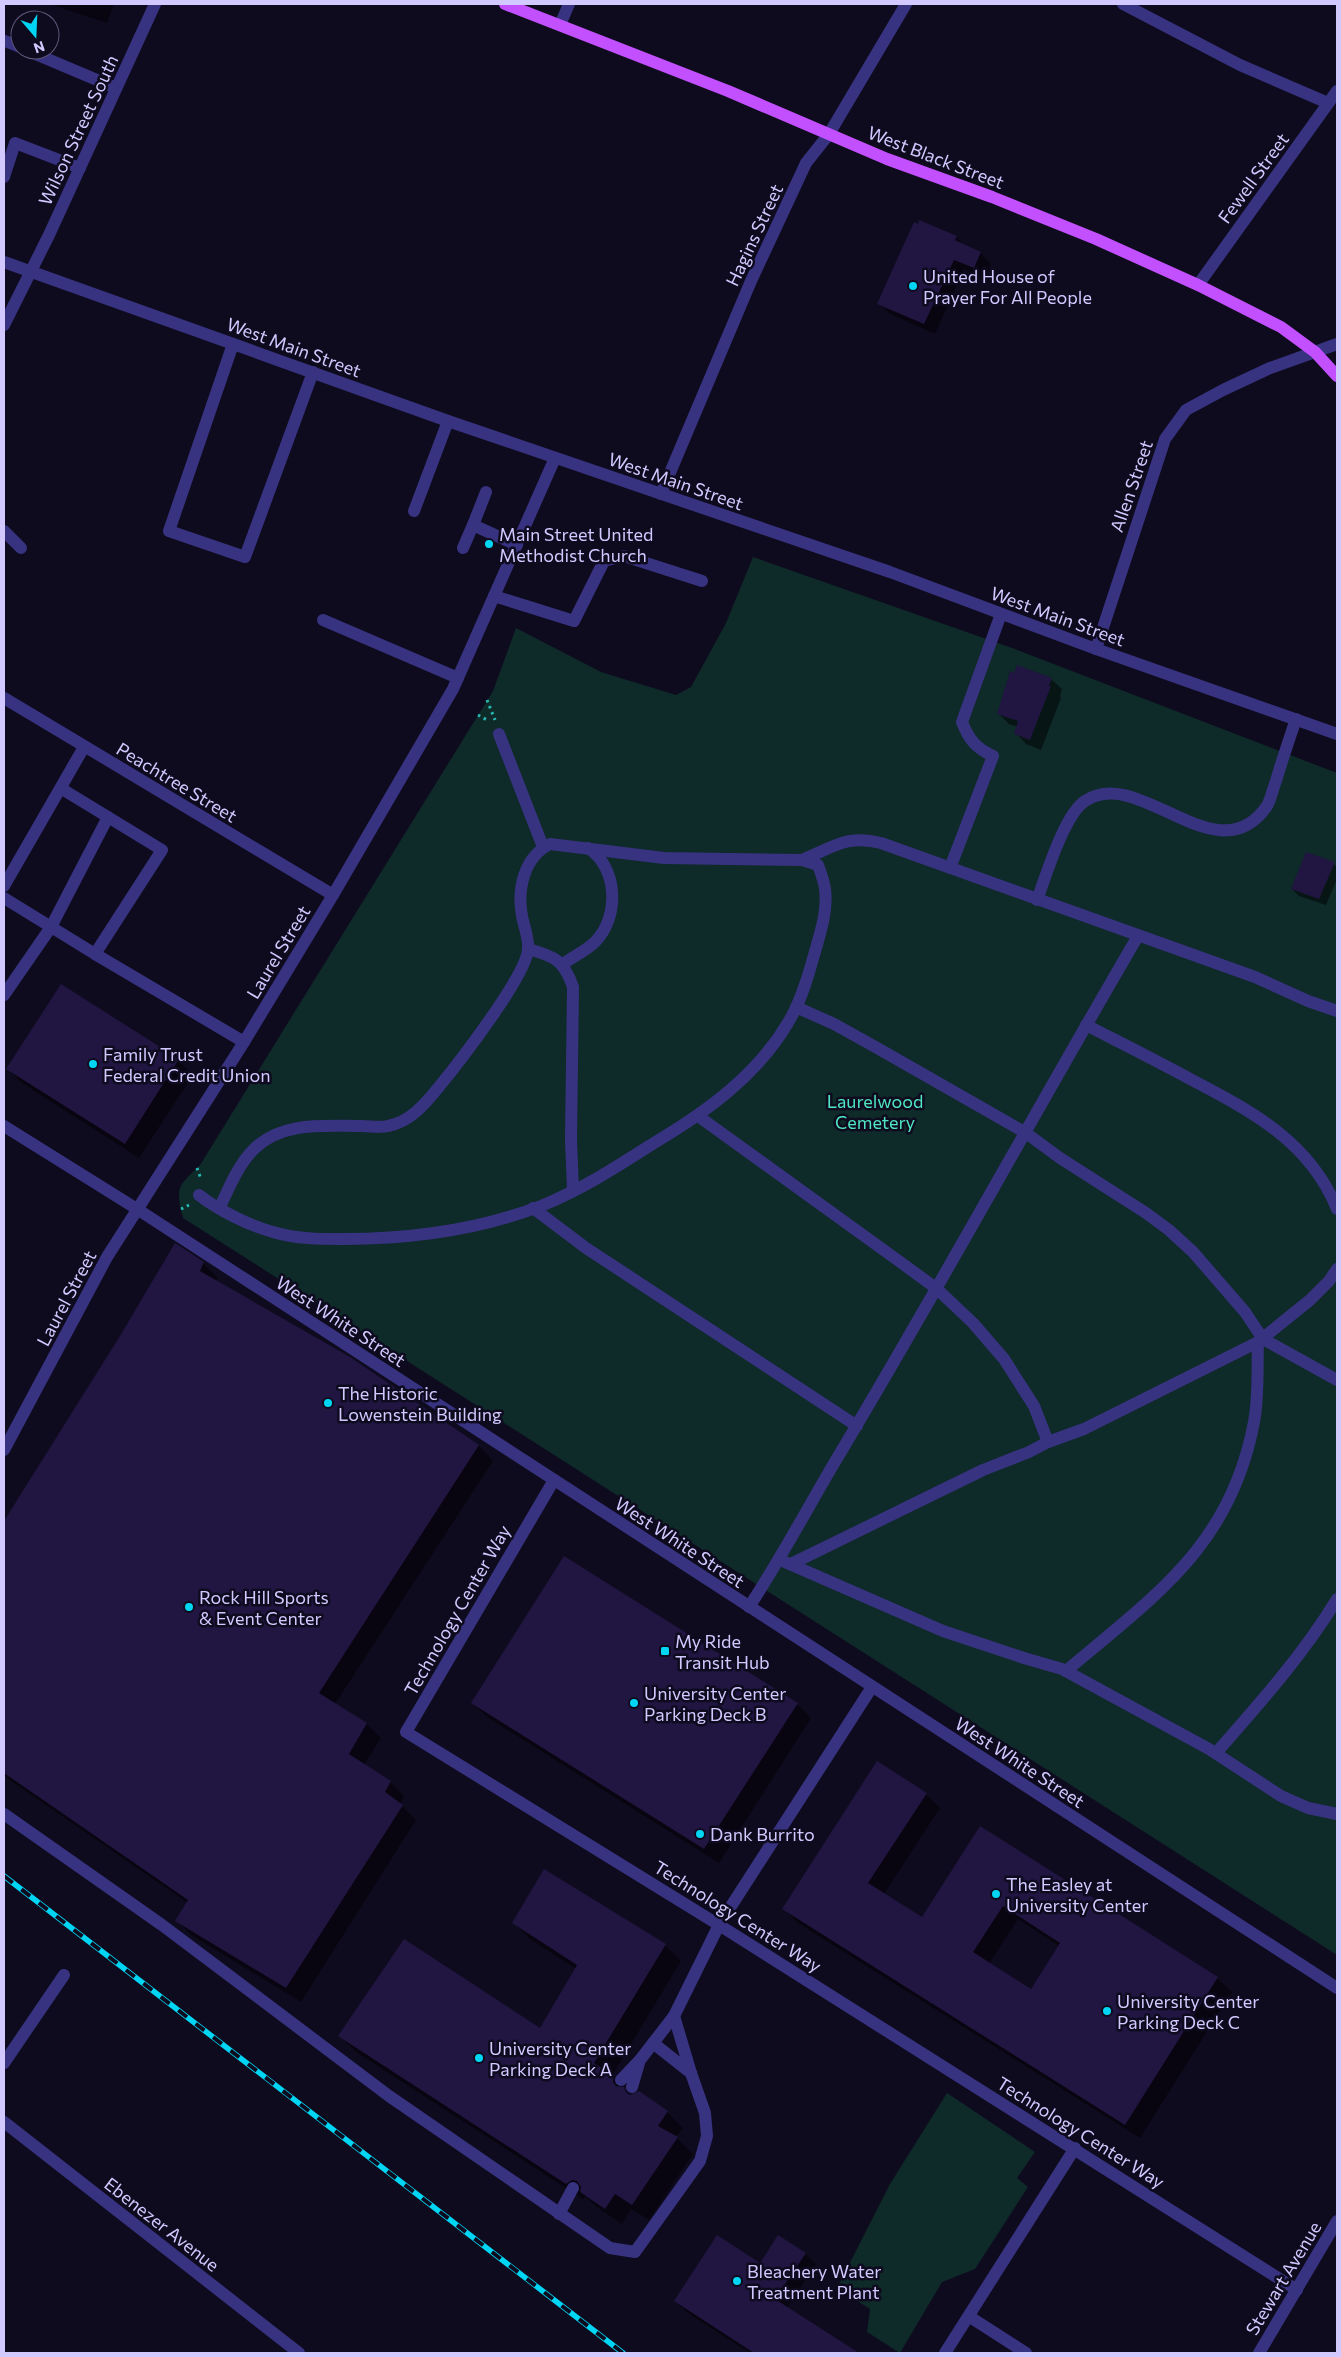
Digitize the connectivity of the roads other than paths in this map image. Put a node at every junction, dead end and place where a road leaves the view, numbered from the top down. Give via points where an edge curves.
1 (155, 4) edge
2 (505, 4) edge
3 (569, 4) edge
4 (906, 4) edge
5 (1123, 4) edge
6 (560, 25) junction
7 (5, 41) dead end
8 (10, 43) edge
9 (50, 60) edge
10 (116, 88) junction
11 (1337, 91) edge
12 (1328, 103) junction
13 (829, 134) junction
14 (80, 168) junction
15 (4, 177) edge
16 (4, 262) edge
17 (31, 271) junction
18 (1198, 285) junction
19 (4, 325) edge
20 (233, 344) junction
21 (1337, 344) edge
22 (1315, 352) junction
23 (313, 372) junction
24 (1337, 376) edge
25 (448, 421) junction
26 (555, 458) junction
27 (486, 492) dead end
28 (661, 494) junction
29 (414, 512) dead end
30 (473, 525) junction
31 (4, 531) edge
32 (517, 545) junction
33 (21, 548) dead end
34 (463, 548) dead end
35 (702, 581) dead end
36 (494, 596) junction
37 (1001, 614) junction
38 (323, 620) dead end
39 (1096, 649) junction
40 (458, 678) junction
41 (4, 698) edge
42 (1296, 719) junction
43 (499, 734) dead end
44 (1337, 734) edge
45 (84, 747) junction
46 (62, 789) junction
47 (108, 817) junction
48 (543, 847) junction
49 (588, 848) junction
50 (802, 860) junction
51 (950, 868) junction
52 (4, 886) edge
53 (333, 895) junction
54 (4, 898) edge
55 (1037, 900) junction
56 (51, 927) junction
57 (1138, 936) junction
58 (528, 949) junction
59 (95, 954) junction
60 (563, 964) junction
61 (4, 995) edge
62 (796, 1007) junction
63 (1337, 1011) edge
64 (1086, 1025) junction
65 (244, 1042) junction
66 (698, 1116) junction
67 (4, 1126) edge
68 (1026, 1133) junction
69 (573, 1190) junction
70 (199, 1195) dead end
71 (220, 1208) junction
72 (533, 1208) junction
73 (138, 1209) junction
74 (1337, 1209) edge
75 (1337, 1269) edge
76 (937, 1289) junction
77 (1261, 1340) junction
78 (1337, 1380) edge
79 (856, 1426) junction
80 (1048, 1442) junction
81 (4, 1450) edge
82 (554, 1480) junction
83 (786, 1562) junction
84 (1337, 1598) edge
85 (748, 1608) junction
86 (1066, 1671) junction
87 (872, 1687) junction
88 (1216, 1754) junction
89 (4, 1814) edge
90 (1337, 1814) edge
91 (719, 1925) junction
92 (64, 1975) dead end
93 (1337, 1988) edge
94 (674, 2016) junction
95 (654, 2043) junction
96 (640, 2060) junction
97 (4, 2063) edge
98 (690, 2073) junction
99 (621, 2080) dead end
100 (632, 2088) dead end
101 (4, 2122) edge
102 (1075, 2148) junction
103 (573, 2188) dead end
104 (559, 2214) junction
105 (1337, 2221) edge
106 (1297, 2290) junction
107 (970, 2317) junction
108 (299, 2353) edge
109 (945, 2353) edge
110 (1026, 2353) edge
111 (1259, 2353) edge

1 - 10 street, Wilson Street South
2 - 6 main road, West Black Street
3 - 6 street
4 - 13 street, Hagins Street
5 - 12 street via 1240,65
6 - 13 main road, West Black Street
7 - 8 street
9 - 10 street
10 - 14 street, Wilson Street South
11 - 12 street, Fewell Street
12 - 18 street, Fewell Street
13 - 18 main road, West Black Street via 1096,239
13 - 28 street, Hagins Street via 806,163 751,281
14 - 15 street via 15,143
14 - 17 street, Wilson Street South
16 - 17 street, West Main Street
17 - 19 street, Wilson Street South
17 - 20 street, West Main Street
18 - 22 main road, West Black Street via 1281,328
20 - 23 street, West Main Street
20 - 23 street via 168,531 245,557
21 - 22 street, Allen Street
22 - 24 main road, West Black Street
22 - 39 street, Allen Street via 1270,368 1186,410 1165,439
23 - 25 street, West Main Street
25 - 26 street, West Main Street
25 - 29 street
26 - 28 street, West Main Street
26 - 32 street, Laurel Street
27 - 30 street
28 - 37 street, West Main Street via 890,572
30 - 32 street
30 - 34 street
31 - 33 street
32 - 36 street, Laurel Street
35 - 36 street via 624,556 604,561 574,621
36 - 40 street, Laurel Street
37 - 39 street, West Main Street
37 - 51 street via 962,722 968,738 979,750 993,756
38 - 40 street
39 - 42 street, West Main Street
40 - 53 street, Laurel Street
41 - 45 street, Peachtree Street
42 - 44 street, West Main Street
42 - 55 street via 1268,805 1252,822 1230,830 1208,828 1127,795 1103,794 1084,801 1070,819
43 - 48 street
45 - 46 street
45 - 53 street, Peachtree Street
46 - 47 street
46 - 52 street
47 - 56 street
47 - 59 street via 162,850
48 - 49 street via 550,844
48 - 58 street via 528,865 520,899
49 - 50 street via 664,858
49 - 60 street via 597,854 607,869 612,911 607,926 595,942
50 - 51 street via 839,843 865,839
50 - 62 street via 818,865 825,889 825,912 807,982
51 - 55 street
53 - 65 street, Laurel Street
54 - 56 street
55 - 57 street
56 - 59 street
56 - 61 street
57 - 63 street via 1255,977
57 - 64 street
58 - 60 street via 547,954
58 - 71 street via 523,967 494,1012 450,1073 415,1114 388,1126 312,1126 273,1135 254,1148 243,1162
59 - 65 street
60 - 69 street via 571,980 574,1000
62 - 66 street via 790,1021 765,1054 739,1082
62 - 68 street via 834,1024
64 - 68 street
64 - 74 street via 1270,1124 1294,1144 1315,1169 1330,1190
65 - 73 street, Laurel Street
66 - 69 street
66 - 76 street
67 - 73 street, West White Street
68 - 76 street
68 - 77 street via 1170,1230 1245,1312
69 - 72 street
70 - 71 street
71 - 72 street via 274,1233 323,1239 375,1239 449,1231 481,1225
72 - 79 street via 586,1248
73 - 81 street, Laurel Street via 107,1257
73 - 82 street, West White Street
75 - 77 street via 1329,1282 1310,1300
76 - 79 street
76 - 80 street via 1004,1359 1034,1406
77 - 78 street
77 - 80 street via 1084,1429
77 - 86 street via 1255,1420 1239,1476 1214,1528 1171,1581
79 - 83 street
80 - 83 street
82 - 85 street, West White Street
82 - 91 street, Technology Center Way via 406,1732
83 - 85 street
83 - 86 street via 944,1630
84 - 88 street via 1294,1663
85 - 87 street, West White Street
86 - 88 street
87 - 91 street
87 - 93 street, West White Street
88 - 90 street via 1281,1796 1308,1808
89 - 104 street via 162,1924 388,2096
91 - 94 street
91 - 102 street, Technology Center Way
92 - 97 street
94 - 95 street
94 - 98 street
95 - 96 street
95 - 98 street
96 - 99 street
96 - 100 street
98 - 104 street via 705,2113 707,2136 700,2161 635,2252 610,2248
101 - 108 street, Ebenezer Avenue
102 - 106 street, Technology Center Way
102 - 107 street
103 - 104 street
105 - 106 street, Stewart Avenue
106 - 111 street, Stewart Avenue
107 - 109 street
107 - 110 street

